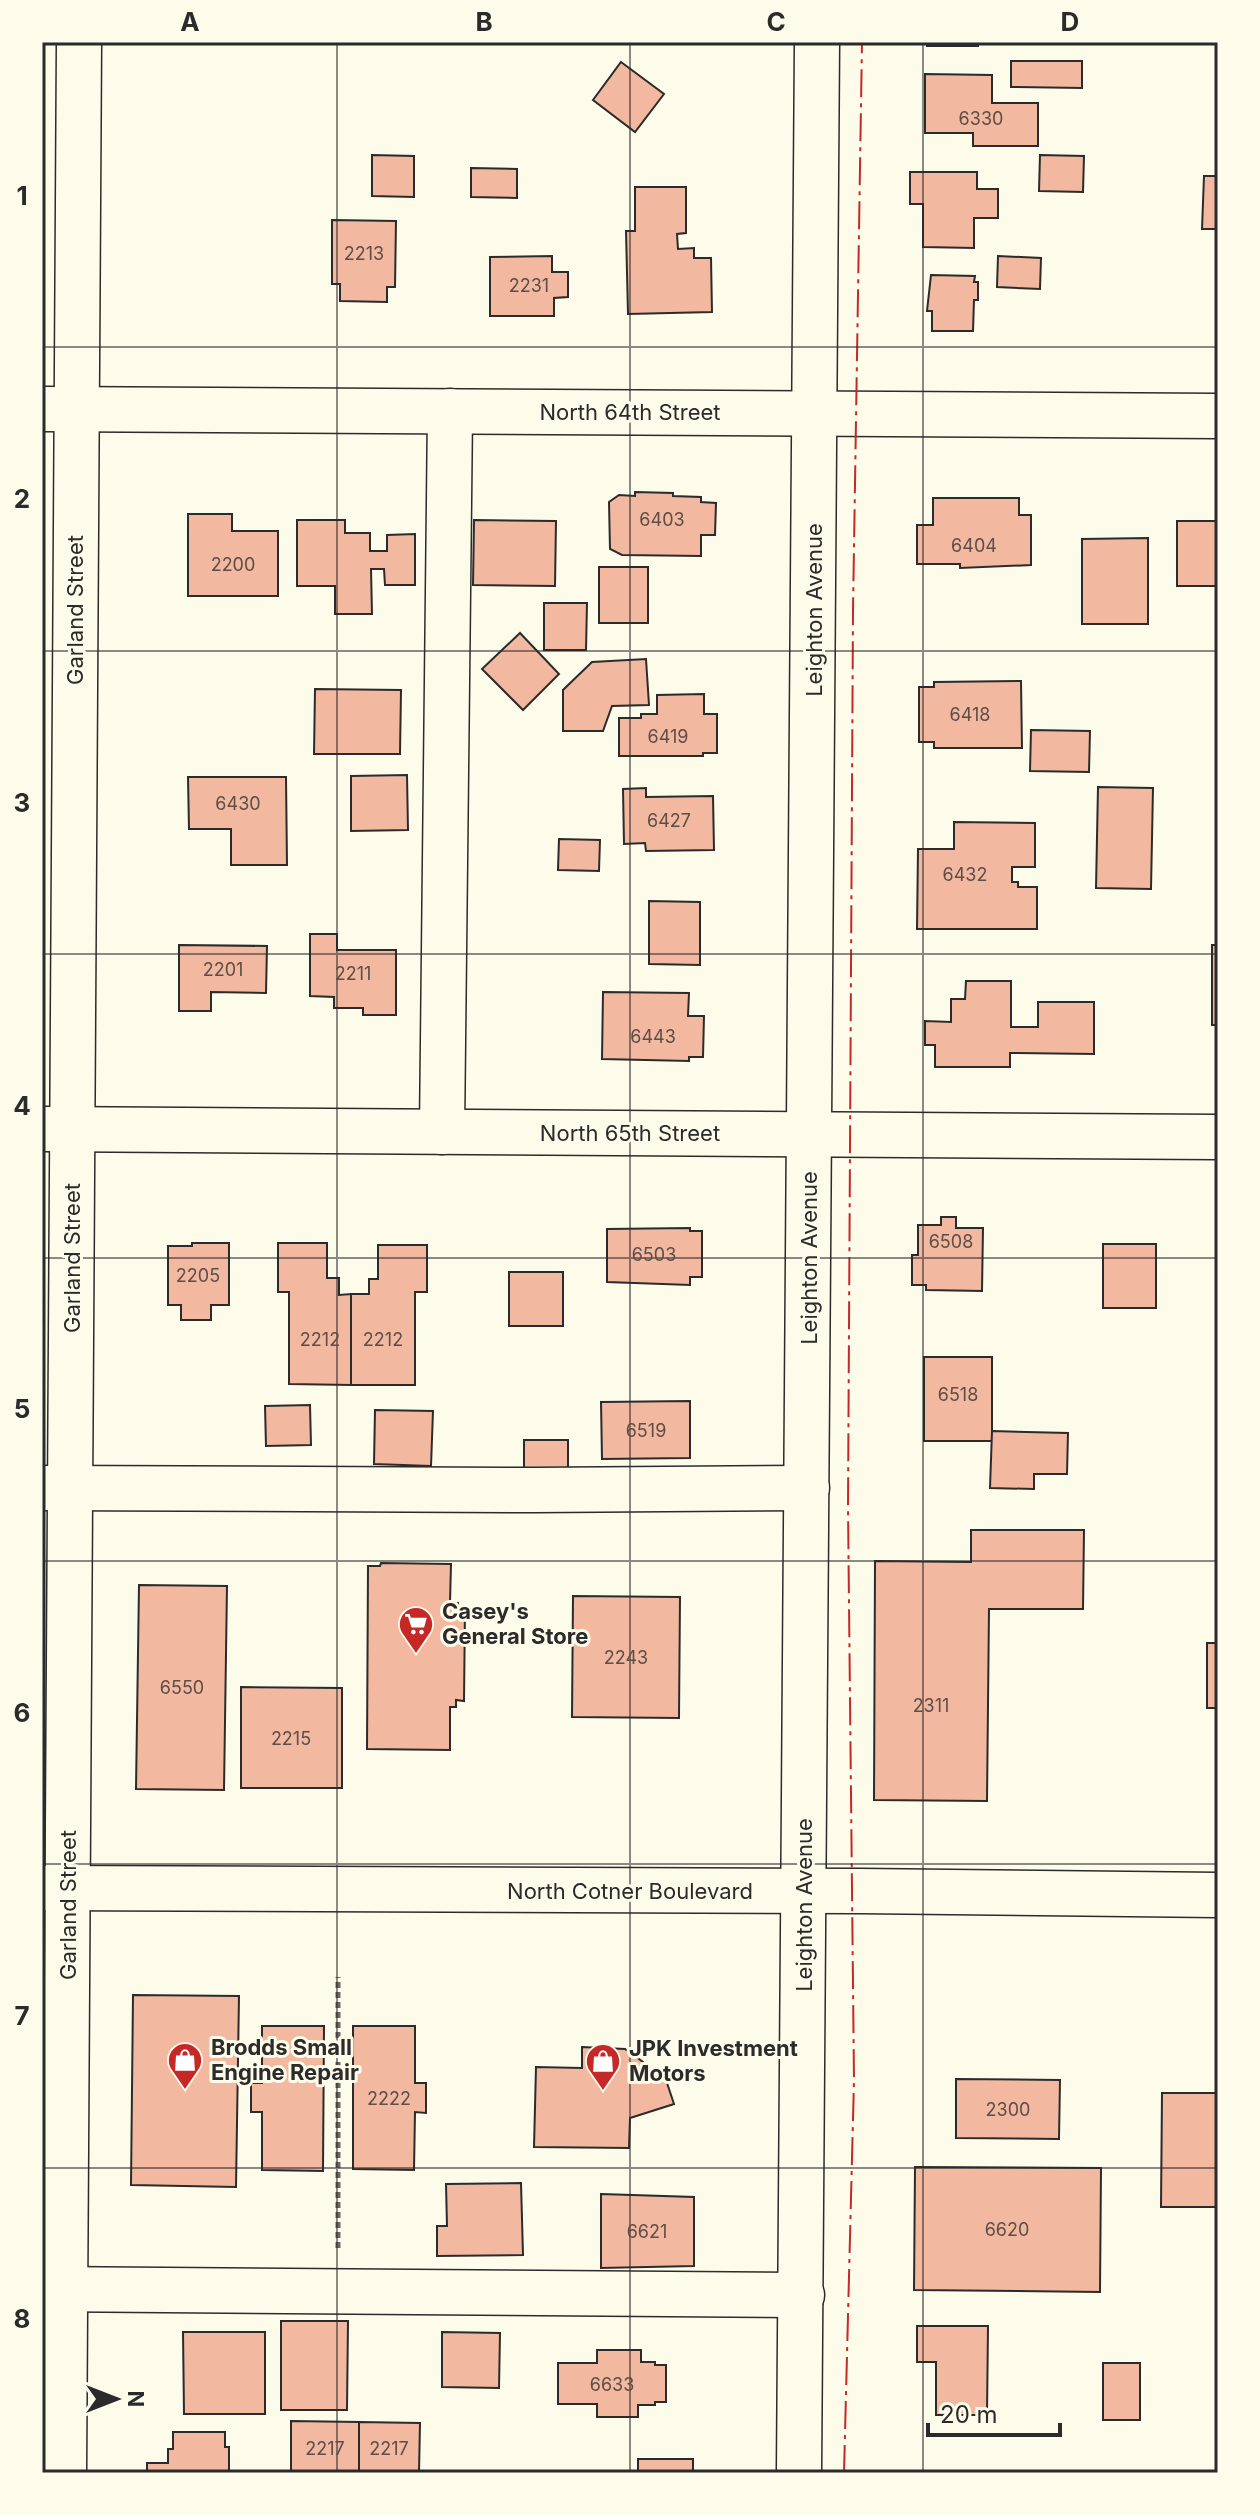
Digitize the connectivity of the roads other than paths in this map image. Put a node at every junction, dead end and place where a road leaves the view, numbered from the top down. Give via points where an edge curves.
1 (79, 42) edge
2 (817, 42) edge
3 (59, 409) edge
4 (450, 411) junction
5 (815, 413) junction
6 (1218, 416) edge
7 (58, 1129) edge
8 (442, 1132) junction
9 (810, 1135) junction
10 (1218, 1137) edge
11 (56, 1488) edge
12 (807, 1488) junction
13 (55, 1888) edge
14 (804, 1891) junction
15 (1218, 1895) edge
16 (54, 2288) edge
17 (802, 2295) junction
18 (64, 2473) edge
19 (799, 2473) edge

1 - 3 street, Garland Street
2 - 5 street, Leighton Avenue
3 - 4 street, North 64th Street
3 - 7 street, Garland Street
4 - 5 street, North 64th Street
4 - 8 street
5 - 6 street, North 64th Street
5 - 9 street, Leighton Avenue
7 - 8 street, North 65th Street
7 - 11 street, Garland Street
8 - 9 street, North 65th Street
9 - 10 street, North 65th Street
9 - 12 street, Leighton Avenue
11 - 12 street
11 - 13 street, Garland Street
12 - 14 street, Leighton Avenue
13 - 14 street, North Cotner Boulevard
13 - 16 street, Garland Street
14 - 15 street, North Cotner Boulevard
14 - 17 street, Leighton Avenue
16 - 17 street
16 - 18 street, Garland Street
17 - 19 street, Leighton Avenue

